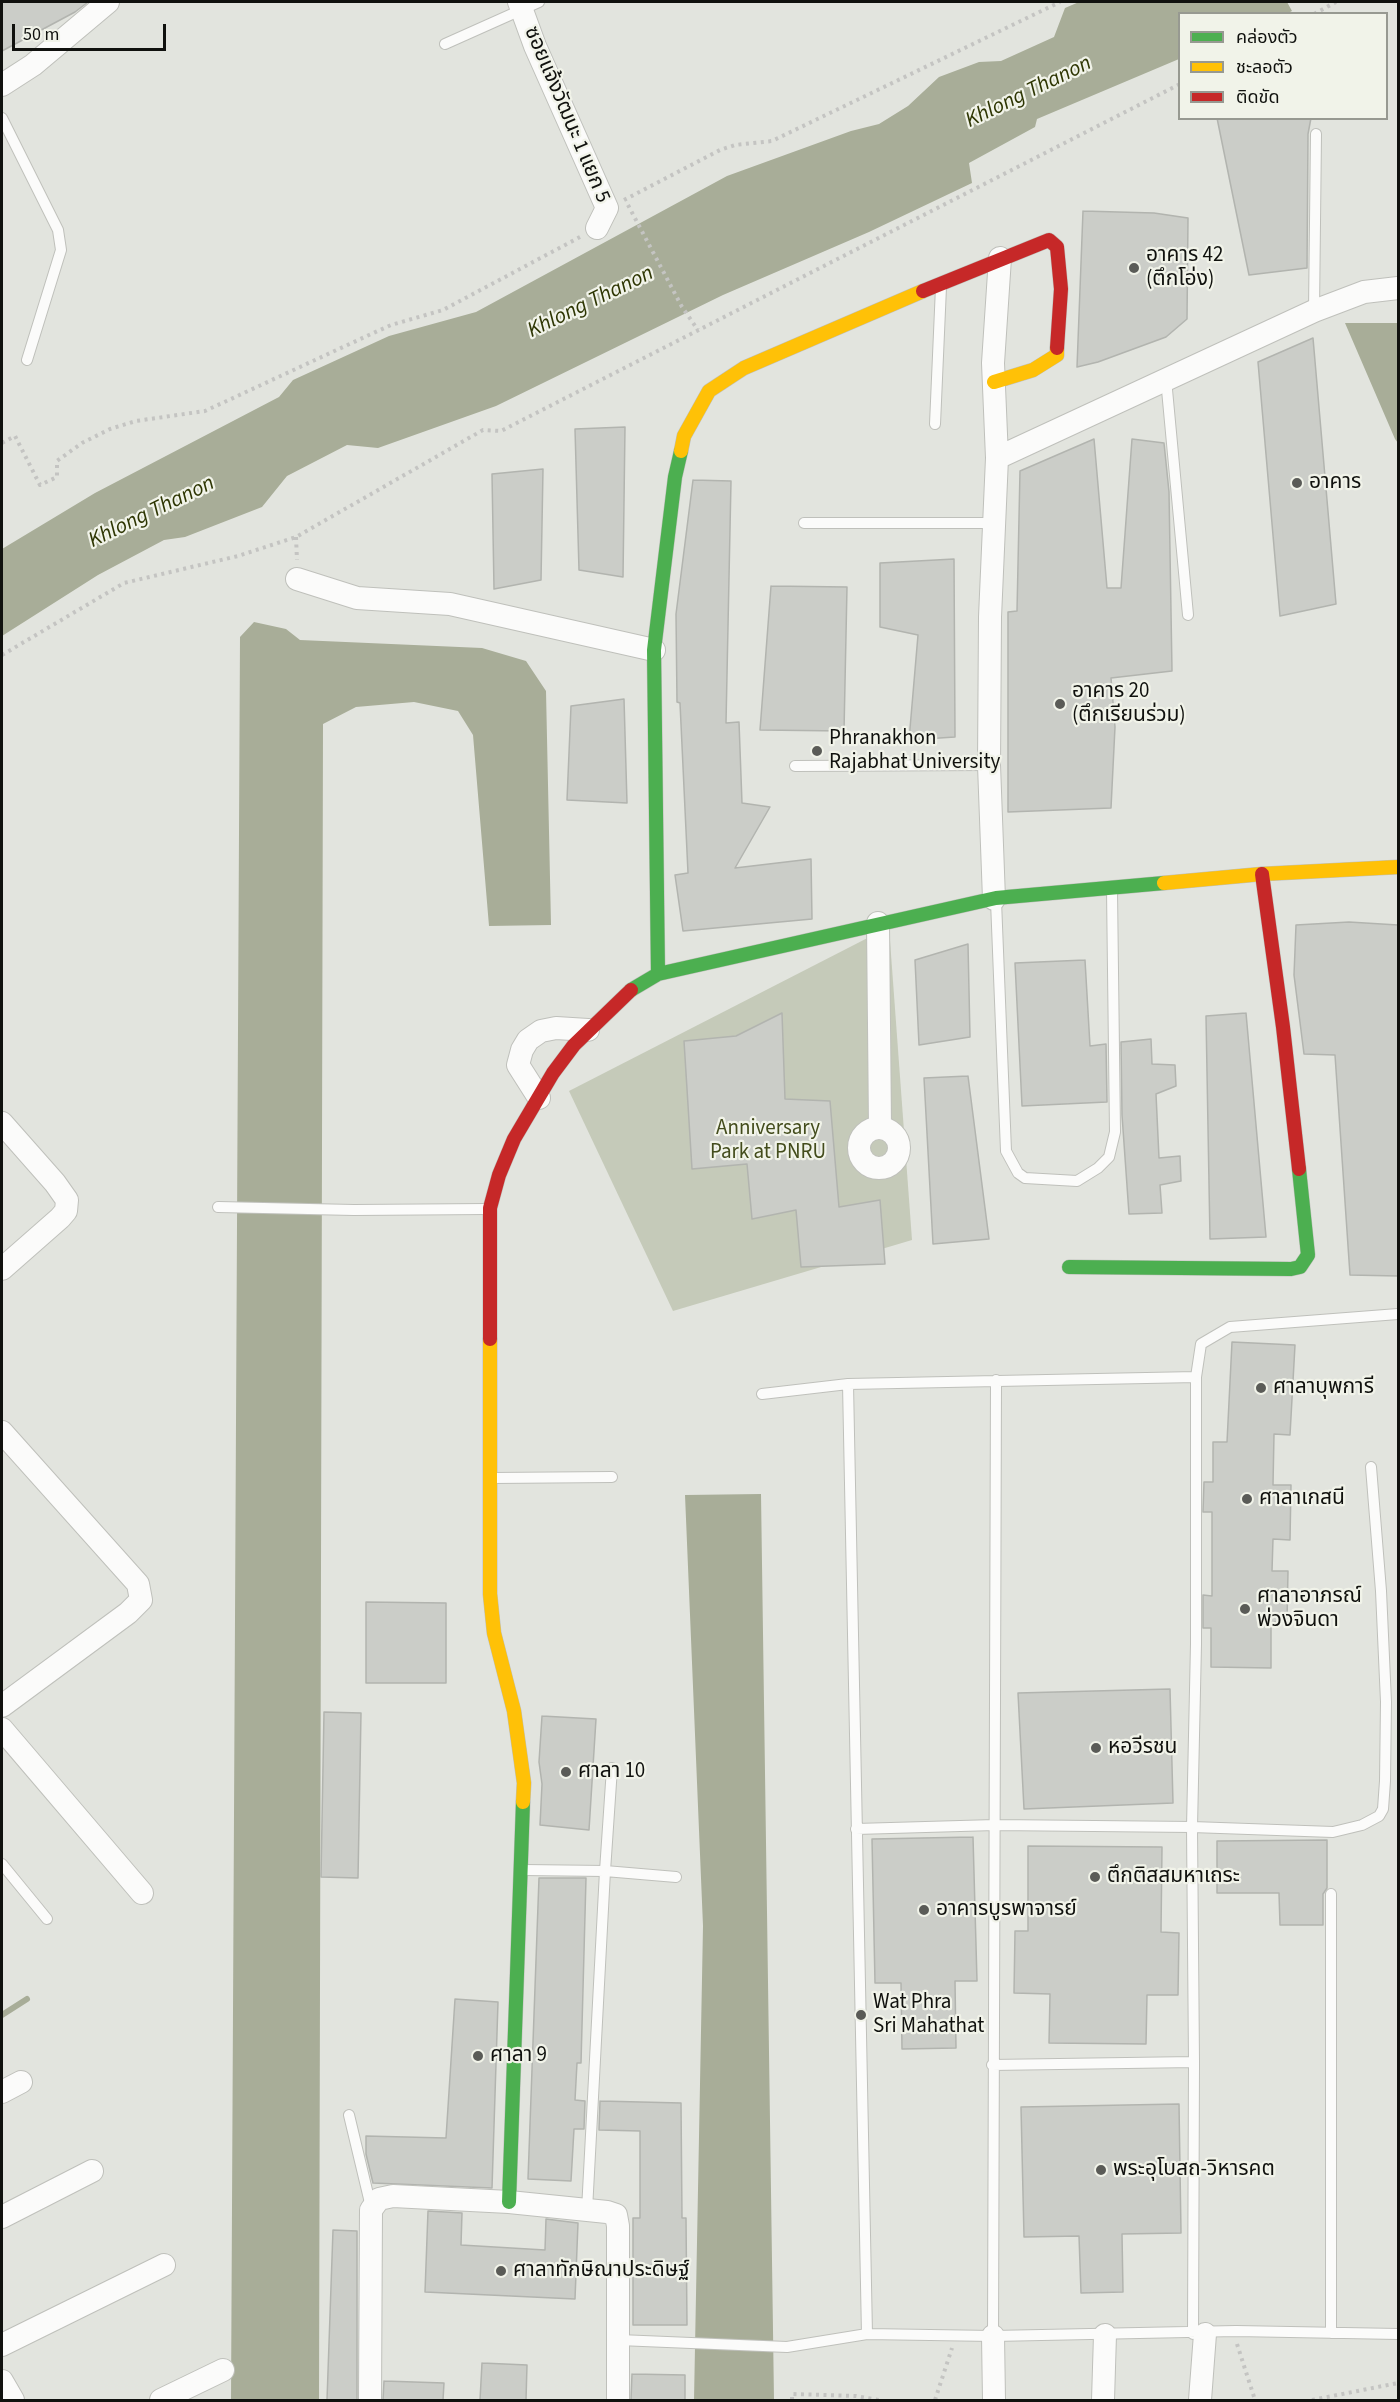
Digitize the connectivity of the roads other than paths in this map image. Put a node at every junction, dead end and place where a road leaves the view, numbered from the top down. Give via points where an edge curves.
1 (108, 2) edge
2 (527, 5) edge
3 (445, 44) dead end
4 (2, 85) edge
5 (2, 118) edge
6 (1316, 134) dead end
7 (602, 218) road end
8 (1000, 258) junction
9 (941, 283) junction
10 (1398, 288) edge
11 (1314, 310) junction
12 (27, 360) dead end
13 (1166, 378) junction
14 (994, 382) junction
15 (935, 424) dead end
16 (997, 458) junction
17 (804, 523) dead end
18 (996, 523) junction
19 (297, 579) dead end
20 (1188, 615) dead end
21 (654, 650) junction
22 (989, 765) junction
23 (795, 766) dead end
24 (1398, 867) edge
25 (1262, 874) junction
26 (1112, 887) junction
27 (995, 898) junction
28 (878, 923) junction
29 (658, 975) junction
30 (588, 1030) junction
31 (539, 1098) junction
32 (2, 1123) edge
33 (880, 1127) dead end
34 (218, 1206) dead end
35 (490, 1209) junction
36 (1069, 1267) dead end
37 (2, 1269) edge
38 (1398, 1314) edge
39 (1196, 1377) junction
40 (996, 1380) junction
41 (848, 1384) junction
42 (762, 1394) dead end
43 (2, 1432) edge
44 (1371, 1467) dead end
45 (612, 1477) dead end
46 (489, 1478) junction
47 (2, 1706) edge
48 (2, 1729) edge
49 (612, 1768) dead end
50 (994, 1825) junction
51 (1192, 1827) junction
52 (856, 1829) junction
53 (2, 1864) edge
54 (521, 1870) junction
55 (605, 1871) junction
56 (676, 1877) dead end
57 (142, 1893) dead end
58 (1331, 1894) dead end
59 (47, 1919) dead end
60 (1194, 2062) junction
61 (992, 2066) junction
62 (349, 2115) dead end
63 (92, 2171) dead end
64 (510, 2202) junction
65 (372, 2210) junction
66 (588, 2210) junction
67 (2, 2217) edge
68 (164, 2265) dead end
69 (1331, 2333) junction
70 (867, 2334) junction
71 (1199, 2334) junction
72 (1398, 2334) edge
73 (1105, 2335) junction
74 (993, 2336) junction
75 (619, 2340) junction
76 (2, 2346) edge
77 (223, 2370) dead end
78 (2, 2381) edge
79 (13, 2400) edge
80 (161, 2400) edge
81 (370, 2400) edge
82 (618, 2400) edge
83 (994, 2400) edge
84 (1103, 2400) edge
85 (1200, 2400) edge

1 - 4 street via 33,65
2 - 3 lane
2 - 7 street, ซอยแจ้งวัฒนะ 1 แยก 5 via 535,46
5 - 12 lane via 58,230 61,250
6 - 11 lane
8 - 9 street
8 - 14 street
8 - 14 street via 1049,240 1057,247 1061,289 1057,355 1034,370
9 - 15 lane
9 - 21 street via 744,368 709,391 684,436 675,477
10 - 11 street via 1364,291
11 - 13 street
13 - 16 street
13 - 20 lane
14 - 16 street
16 - 18 street
17 - 18 lane
18 - 22 street via 990,617
19 - 21 street via 357,598 450,604
21 - 29 street
22 - 23 lane
22 - 27 street
24 - 25 street
25 - 26 street
25 - 36 street via 1306,1261 1291,1269
26 - 27 street
26 - 27 lane via 1115,1132 1109,1157 1077,1181 1025,1178 1006,1151
27 - 28 street
28 - 29 street
28 - 33 street
29 - 30 street via 626,993
30 - 31 street via 553,1073
30 - 31 street via 556,1028 528,1040 518,1065
31 - 35 street via 514,1139
32 - 37 street via 67,1200 66,1212
34 - 35 lane
35 - 46 street
38 - 39 lane via 1230,1326 1201,1344
39 - 40 lane
39 - 51 lane
40 - 41 lane
40 - 50 lane
41 - 42 lane
41 - 52 lane
43 - 47 street via 138,1584 141,1599 128,1613
44 - 51 lane via 1382,1591 1386,1702 1383,1809 1379,1816 1362,1825 1333,1832
45 - 46 lane
46 - 54 street via 494,1633 514,1711 524,1783
48 - 57 street
49 - 55 lane
50 - 51 lane
50 - 52 lane
50 - 61 lane
51 - 60 lane
52 - 70 lane
53 - 59 lane
54 - 55 lane
54 - 64 street
55 - 56 lane
55 - 66 lane
58 - 69 lane
60 - 61 lane
60 - 71 lane
61 - 74 lane
62 - 65 lane
63 - 67 street
64 - 65 street via 393,2196 379,2199
64 - 66 street
65 - 81 street
66 - 75 street via 616,2215
68 - 76 street
69 - 71 lane
69 - 72 lane
70 - 74 lane
70 - 75 lane via 787,2347
71 - 73 lane
71 - 85 street
73 - 74 lane
73 - 84 street
74 - 83 street
75 - 82 street
77 - 80 street
78 - 79 street

